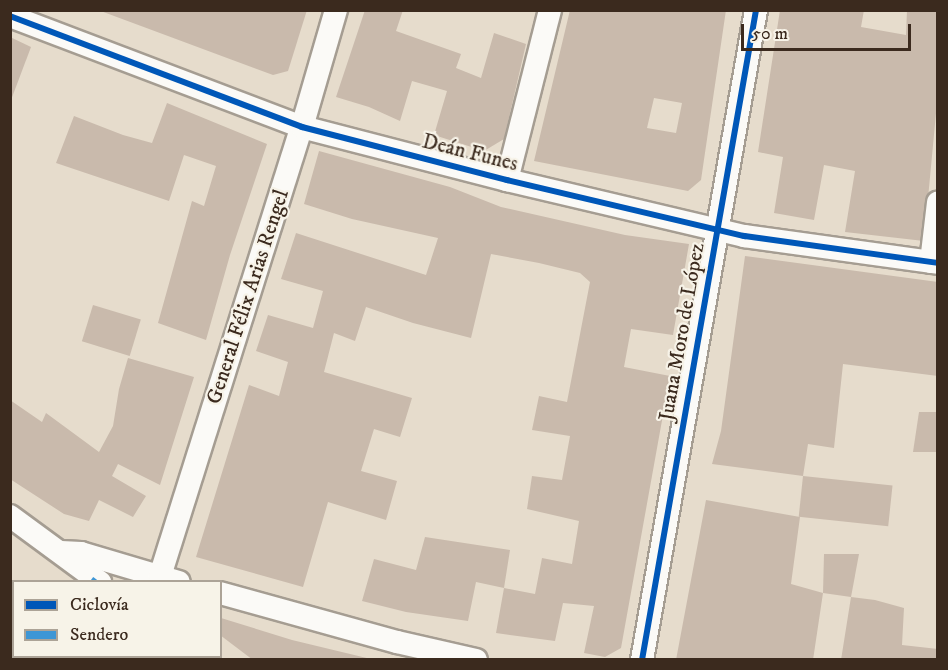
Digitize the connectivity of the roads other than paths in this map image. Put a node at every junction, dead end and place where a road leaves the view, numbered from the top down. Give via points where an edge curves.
1 (336, 10) edge
2 (550, 10) edge
3 (756, 10) edge
4 (10, 16) edge
5 (302, 127) junction
6 (507, 180) junction
7 (938, 202) edge
8 (717, 230) junction
9 (934, 263) edge
10 (10, 516) edge
11 (61, 552) junction
12 (97, 580) edge
13 (165, 580) edge
14 (222, 594) edge
15 (476, 660) edge
16 (642, 660) edge

1 - 5 street, General Félix Arias Rengel
2 - 6 street
3 - 8 street, Juana Moro de López
4 - 5 street, Deán Funes
5 - 6 street, Deán Funes
5 - 13 street, General Félix Arias Rengel
6 - 8 street, Deán Funes
7 - 9 street
8 - 9 street, Deán Funes
8 - 16 street, Juana Moro de López
10 - 11 street
11 - 12 street
11 - 13 street via 81,553
14 - 15 street

